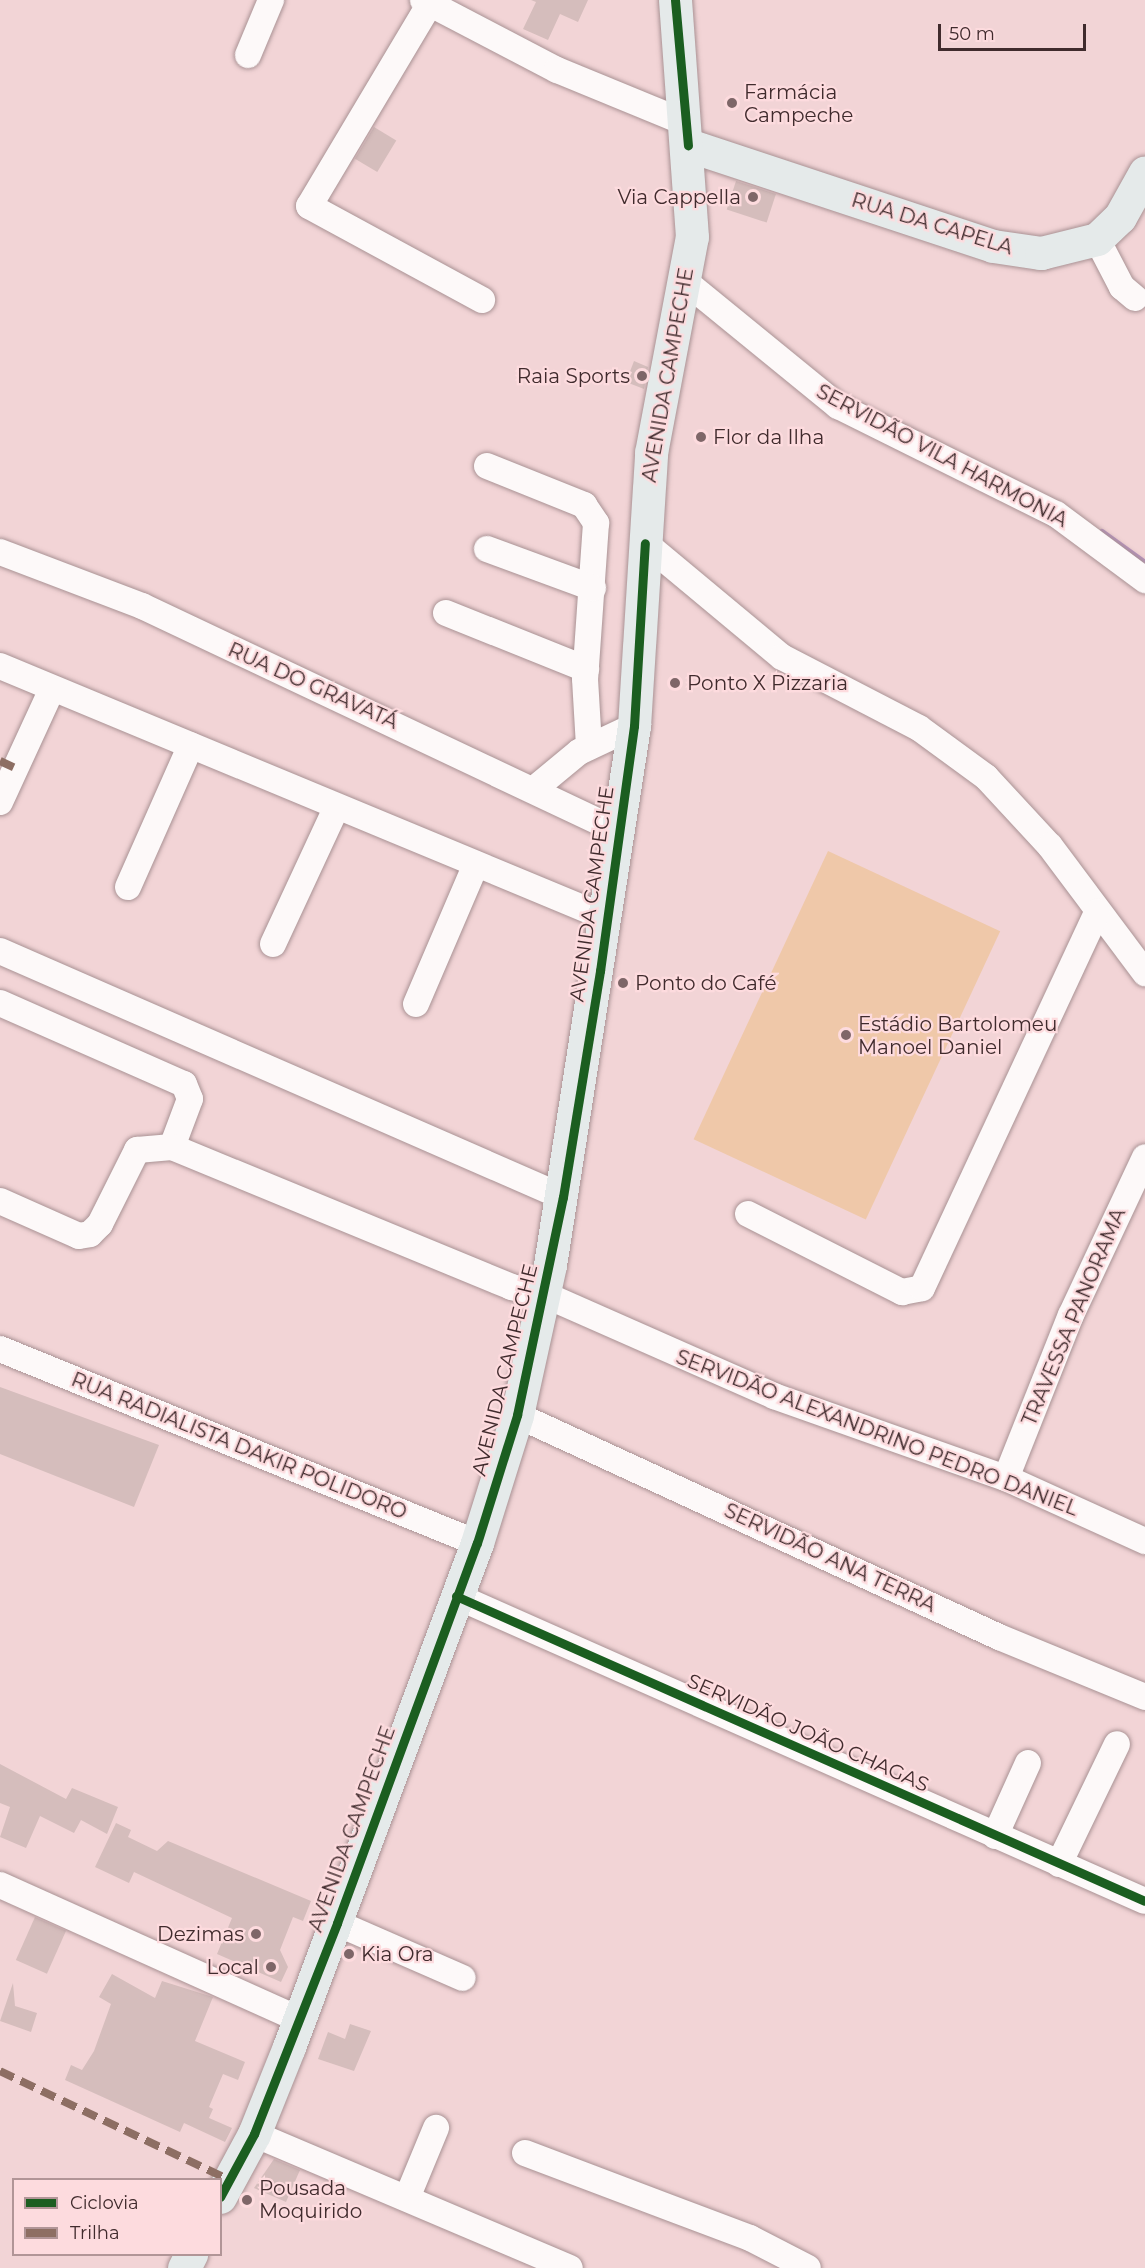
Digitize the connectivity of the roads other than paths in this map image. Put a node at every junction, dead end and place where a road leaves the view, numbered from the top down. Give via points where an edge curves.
1 (272, 0) edge
2 (675, 0) edge
3 (426, 2) edge
4 (248, 55) dead end
5 (687, 134) junction
6 (1140, 192) edge
7 (1097, 239) junction
8 (687, 283) junction
9 (1135, 298) dead end
10 (482, 300) dead end
11 (487, 466) dead end
12 (645, 543) junction
13 (487, 549) dead end
14 (0, 552) edge
15 (1145, 580) edge
16 (593, 588) junction
17 (446, 613) dead end
18 (0, 666) edge
19 (586, 669) junction
20 (52, 690) junction
21 (634, 726) junction
22 (191, 746) junction
23 (589, 747) junction
24 (533, 790) junction
25 (0, 802) edge
26 (336, 808) junction
27 (620, 832) junction
28 (476, 864) junction
29 (128, 887) dead end
30 (1097, 912) junction
31 (607, 918) junction
32 (273, 944) dead end
33 (0, 951) edge
34 (1145, 973) edge
35 (0, 1003) edge
36 (416, 1004) dead end
37 (172, 1147) junction
38 (1145, 1158) edge
39 (563, 1197) junction
40 (0, 1201) edge
41 (748, 1214) dead end
42 (543, 1294) junction
43 (0, 1349) edge
44 (517, 1415) junction
45 (1006, 1479) junction
46 (1145, 1541) edge
47 (477, 1543) junction
48 (456, 1596) junction
49 (1145, 1697) edge
50 (1117, 1744) dead end
51 (1028, 1763) dead end
52 (995, 1836) junction
53 (1059, 1864) junction
54 (0, 1884) edge
55 (1145, 1901) edge
56 (337, 1923) junction
57 (463, 1978) dead end
58 (300, 2020) junction
59 (436, 2128) dead end
60 (254, 2134) junction
61 (525, 2153) dead end
62 (222, 2193) edge
63 (407, 2198) junction
64 (570, 2268) edge
65 (808, 2268) edge

1 - 4 street
2 - 5 main road, AVENIDA CAMPECHE
3 - 5 street, RUA DA CAPELA
3 - 10 street via 309,206
5 - 7 main road, RUA DA CAPELA via 993,246 1060,252
5 - 8 main road, AVENIDA CAMPECHE via 692,237
6 - 7 main road, RUA DA CAPELA
7 - 9 street via 1122,287
8 - 12 main road, AVENIDA CAMPECHE via 657,412
8 - 15 street, SERVIDÃO VILA HARMONIA via 830,400 1056,514
11 - 16 street via 584,505 596,523
12 - 21 main road, AVENIDA CAMPECHE
12 - 30 street via 782,657 919,728 986,777 1029,820
13 - 16 street
14 - 24 street, RUA DO GRAVATÁ via 142,606
16 - 19 street
17 - 19 street
18 - 20 street
19 - 23 street
20 - 22 street
20 - 25 street
21 - 23 street
21 - 27 main road, AVENIDA CAMPECHE
22 - 26 street
22 - 29 street
23 - 24 street
24 - 27 street, RUA DO GRAVATÁ
26 - 28 street
26 - 32 street
27 - 31 main road, AVENIDA CAMPECHE
28 - 31 street
28 - 36 street
30 - 34 street
30 - 41 street via 922,1288 902,1292
31 - 39 main road, AVENIDA CAMPECHE
33 - 39 street
35 - 37 street via 184,1084 190,1099
37 - 40 street via 137,1150 100,1224 90,1234 79,1236
37 - 42 street, SERVIDÃO ALEXANDRINO PEDRO DANIEL via 511,1287
38 - 45 street, TRAVESSA PANORAMA via 1071,1315
39 - 42 main road, AVENIDA CAMPECHE
42 - 44 main road, AVENIDA CAMPECHE
42 - 45 street, SERVIDÃO ALEXANDRINO PEDRO DANIEL via 765,1393
43 - 47 street, RUA RADIALISTA DAKIR POLIDORO
44 - 47 main road, AVENIDA CAMPECHE
44 - 49 street, SERVIDÃO ANA TERRA via 999,1637
45 - 46 street, SERVIDÃO ALEXANDRINO PEDRO DANIEL
47 - 48 main road, AVENIDA CAMPECHE
48 - 52 street, SERVIDÃO JOÃO CHAGAS
48 - 56 main road, AVENIDA CAMPECHE
50 - 53 street
51 - 52 street
52 - 53 street, SERVIDÃO JOÃO CHAGAS
53 - 55 street, SERVIDÃO JOÃO CHAGAS
54 - 58 street
56 - 57 street
56 - 58 main road, AVENIDA CAMPECHE
58 - 60 main road, AVENIDA CAMPECHE
59 - 63 street
60 - 62 main road, AVENIDA CAMPECHE
60 - 63 street
61 - 65 street via 750,2238
63 - 64 street

